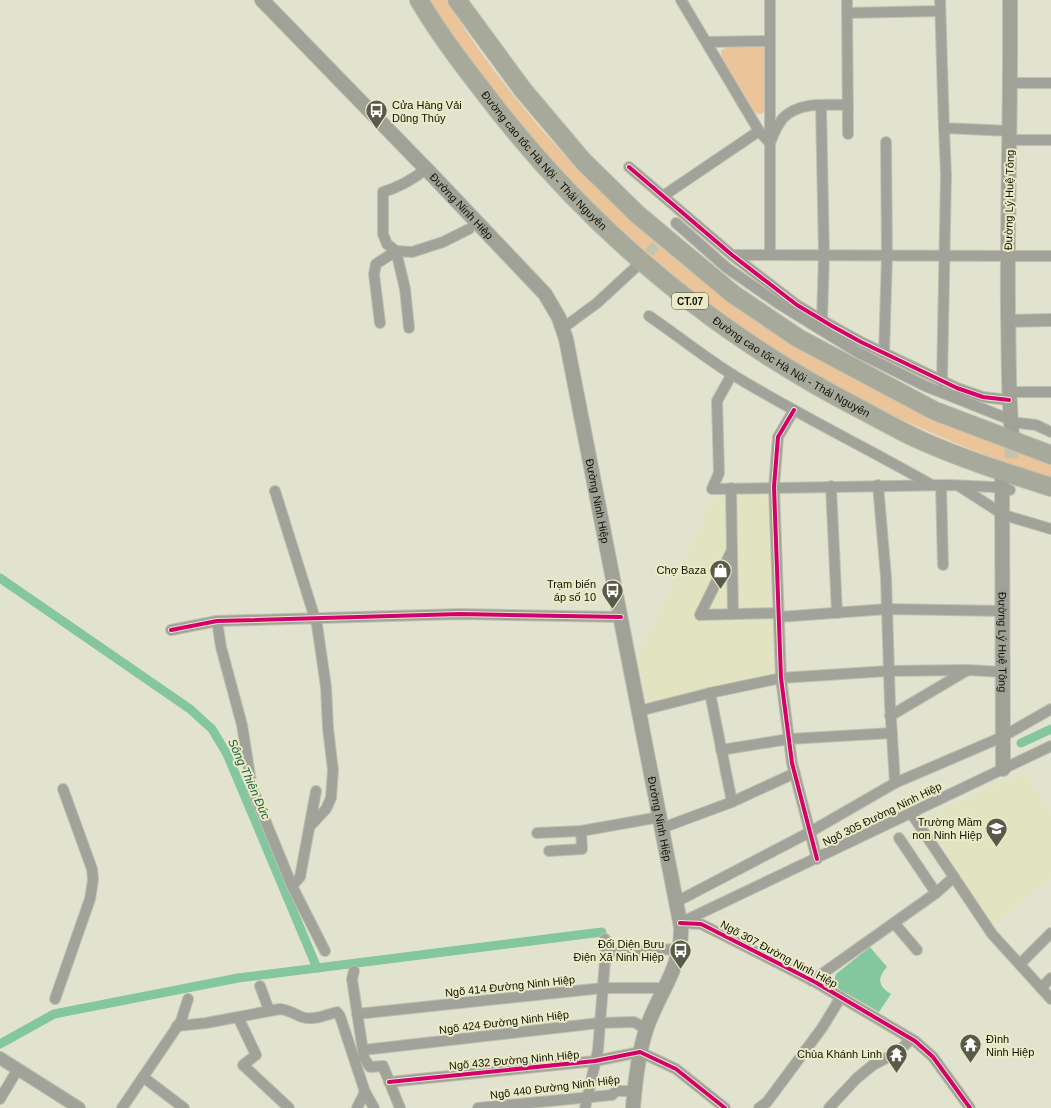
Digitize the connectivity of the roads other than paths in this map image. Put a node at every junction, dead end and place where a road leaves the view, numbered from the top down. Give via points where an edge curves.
1 (262, 0) edge
2 (419, 0) edge
3 (457, 0) edge
4 (681, 0) edge
5 (770, 0) edge
6 (847, 0) edge
7 (940, 0) edge
8 (1010, 0) edge
9 (940, 11) junction
10 (847, 13) junction
11 (770, 41) junction
12 (707, 42) junction
13 (1011, 83) junction
14 (1051, 83) edge
15 (821, 105) junction
16 (848, 105) junction
17 (771, 108) junction
18 (748, 111) junction
19 (944, 128) junction
20 (759, 131) junction
21 (848, 134) dead end
22 (1010, 135) junction
23 (1051, 140) edge
24 (886, 142) dead end
25 (770, 143) junction
26 (629, 167) dead end
27 (426, 169) junction
28 (663, 196) junction
29 (684, 214) junction
30 (676, 223) junction
31 (469, 229) dead end
32 (669, 230) tunnel mouth
33 (396, 251) junction
34 (732, 255) junction
35 (770, 255) junction
36 (1007, 255) junction
37 (824, 256) junction
38 (887, 256) junction
39 (945, 256) junction
40 (1051, 256) edge
41 (636, 266) tunnel mouth
42 (649, 316) dead end
43 (822, 319) junction
44 (1051, 320) edge
45 (1008, 321) junction
46 (380, 324) dead end
47 (409, 328) dead end
48 (563, 328) junction
49 (884, 353) junction
50 (732, 374) junction
51 (942, 382) junction
52 (1051, 392) edge
53 (1009, 396) junction
54 (794, 410) junction
55 (1008, 427) junction
56 (1051, 432) edge
57 (1051, 455) edge
58 (1006, 484) joint
59 (878, 485) junction
60 (936, 485) junction
61 (831, 486) junction
62 (958, 486) junction
63 (774, 487) junction
64 (1051, 487) edge
65 (731, 488) junction
66 (275, 491) dead end
67 (1004, 515) junction
68 (1051, 529) edge
69 (732, 550) junction
70 (943, 565) dead end
71 (887, 609) junction
72 (1004, 611) junction
73 (837, 613) junction
74 (732, 614) junction
75 (778, 615) junction
76 (621, 617) junction
77 (315, 619) junction
78 (217, 621) junction
79 (171, 630) dead end
80 (968, 670) junction
81 (888, 671) junction
82 (1003, 672) junction
83 (781, 678) junction
84 (710, 693) junction
85 (1051, 709) edge
86 (639, 711) junction
87 (890, 716) junction
88 (892, 733) junction
89 (1002, 737) junction
90 (789, 739) junction
91 (1051, 746) edge
92 (721, 750) junction
93 (1003, 769) junction
94 (795, 773) junction
95 (895, 783) junction
96 (63, 789) dead end
97 (316, 791) dead end
98 (732, 802) junction
99 (912, 813) junction
100 (661, 823) junction
101 (310, 826) junction
102 (581, 831) junction
103 (810, 832) junction
104 (537, 833) dead end
105 (899, 838) dead end
106 (549, 851) dead end
107 (817, 859) junction
108 (954, 877) junction
109 (292, 886) junction
110 (936, 893) junction
111 (676, 902) junction
112 (680, 923) junction
113 (894, 923) junction
114 (1051, 933) edge
115 (605, 939) dead end
116 (680, 949) junction
117 (917, 950) dead end
118 (324, 951) dead end
119 (605, 952) junction
120 (1020, 964) junction
121 (354, 972) dead end
122 (1051, 978) edge
123 (812, 981) junction
124 (260, 986) dead end
125 (602, 988) junction
126 (666, 988) junction
127 (1041, 988) junction
128 (841, 997) junction
129 (55, 999) dead end
130 (188, 999) dead end
131 (1051, 999) edge
132 (269, 1010) junction
133 (357, 1014) junction
134 (238, 1017) junction
135 (599, 1023) junction
136 (177, 1026) junction
137 (646, 1029) junction
138 (912, 1039) junction
139 (363, 1050) junction
140 (640, 1052) junction
141 (0, 1058) edge
142 (595, 1061) junction
143 (18, 1070) junction
144 (143, 1077) junction
145 (389, 1082) junction
146 (634, 1091) junction
147 (365, 1092) junction
148 (0, 1098) edge
149 (586, 1103) edge
150 (79, 1108) edge
151 (122, 1108) edge
152 (184, 1108) edge
153 (289, 1108) edge
154 (357, 1108) edge
155 (374, 1108) edge
156 (400, 1108) edge
157 (478, 1108) edge
158 (633, 1108) edge
159 (725, 1108) edge
160 (759, 1108) edge
161 (830, 1108) edge
162 (970, 1108) edge

1 - 27 main road, Đường Ninh Hiệp
2 - 64 highway, Đường cao tốc Hà Nội - Thái Nguyên / CT.07 via 436,29 491,102 557,181 611,234 710,317 776,362 920,440
3 - 57 highway, CT.07 via 523,90 583,161 637,214 733,294 798,338 935,411
4 - 12 street
5 - 11 street
6 - 10 street
7 - 9 street
8 - 13 main road, Đường Lý Huệ Tông
9 - 10 street
9 - 19 street
10 - 16 street
11 - 12 street
11 - 17 street
12 - 18 street
13 - 14 street
13 - 22 main road, Đường Lý Huệ Tông
15 - 16 street
15 - 25 street via 805,105 783,118
15 - 37 street
16 - 21 street
17 - 18 street via 759,117
17 - 25 street
18 - 20 street
19 - 22 street
19 - 39 street
20 - 25 street
20 - 28 street
22 - 23 street
22 - 36 main road, Đường Lý Huệ Tông
24 - 38 street
25 - 35 street
26 - 28 street
27 - 33 street via 398,188 383,192 383,234 387,244
27 - 48 main road, Đường Ninh Hiệp via 545,294
28 - 29 street
29 - 30 street
29 - 34 street
30 - 32 street
30 - 55 street via 727,268 779,304 857,352
31 - 33 street via 444,242 412,252
33 - 46 street via 376,264 374,274
33 - 47 street via 405,289
34 - 35 street
34 - 43 street via 797,305
35 - 37 street
36 - 39 street
36 - 40 street
36 - 45 main road, Đường Lý Huệ Tông
37 - 38 street
37 - 43 street
38 - 39 street
38 - 49 street
39 - 51 street
41 - 48 street via 597,303
42 - 50 street
43 - 49 street
44 - 45 street
45 - 53 main road, Đường Lý Huệ Tông
48 - 76 main road, Đường Ninh Hiệp
49 - 51 street
50 - 54 street
50 - 65 street via 717,401 719,474 712,489
51 - 53 street via 983,397
52 - 53 street
53 - 55 main road, Đường Lý Huệ Tông
54 - 60 street
54 - 63 street via 778,437
55 - 56 street via 1036,426
58 - 62 street
58 - 67 main road, Đường Lý Huệ Tông
59 - 60 street
59 - 61 street
59 - 71 street
60 - 62 street
60 - 70 street
61 - 63 street
61 - 73 street
62 - 67 street
63 - 65 street
63 - 75 street
65 - 69 street
66 - 77 street
67 - 68 street
67 - 72 main road, Đường Lý Huệ Tông
69 - 74 street
69 - 74 street via 700,615
71 - 72 street
71 - 73 street
71 - 81 street
72 - 82 main road, Đường Lý Huệ Tông
73 - 75 street
74 - 75 street
75 - 83 street
76 - 77 street via 460,614
76 - 86 main road, Đường Ninh Hiệp
77 - 78 street
77 - 101 street via 326,687 333,770 331,798 326,809
78 - 79 street
78 - 109 street via 221,648 242,724 252,788
80 - 81 street
80 - 82 street
80 - 87 street
81 - 83 street
81 - 87 street
82 - 89 main road, Đường Lý Huệ Tông
83 - 84 street
83 - 90 street
84 - 86 street
84 - 92 street
85 - 89 street
86 - 100 main road, Đường Ninh Hiệp
87 - 88 street
88 - 90 street
88 - 95 street
89 - 93 main road, Đường Lý Huệ Tông
89 - 95 street
90 - 92 street
90 - 94 street
91 - 93 street, Ngõ 305 Đường Ninh Hiệp
92 - 98 street
93 - 99 street, Ngõ 305 Đường Ninh Hiệp
94 - 98 street
94 - 103 street
95 - 103 street
96 - 129 street via 92,869 93,880 90,899
97 - 101 street
98 - 100 street
99 - 107 street, Ngõ 305 Đường Ninh Hiệp
99 - 108 street
100 - 102 street
100 - 111 main road, Đường Ninh Hiệp
101 - 109 street via 300,877
102 - 104 street
102 - 106 street via 582,849
103 - 107 street
103 - 111 street
105 - 110 street
107 - 112 street, Ngõ 305 Đường Ninh Hiệp
108 - 110 street
108 - 120 street via 992,934
109 - 118 street
110 - 113 street
111 - 112 main road, Đường Ninh Hiệp
112 - 116 main road, Đường Ninh Hiệp
112 - 123 street, Ngõ 307 Đường Ninh Hiệp via 701,924
113 - 117 street
113 - 123 street
114 - 120 street
115 - 119 street
116 - 119 street
116 - 126 main road, Đường Ninh Hiệp
119 - 125 street
120 - 127 street
121 - 133 street via 352,979
122 - 127 street
123 - 128 street, Ngõ 307 Đường Ninh Hiệp
124 - 132 street
125 - 126 street, Ngõ 414 Đường Ninh Hiệp
125 - 133 street, Ngõ 414 Đường Ninh Hiệp
125 - 135 street
126 - 137 main road, Đường Ninh Hiệp
127 - 131 street
128 - 138 street, Ngõ 307 Đường Ninh Hiệp
128 - 160 street via 822,1028 767,1102
130 - 136 street
132 - 134 street
132 - 147 street via 280,1009 312,1018 337,1012
133 - 139 street
134 - 136 street via 200,1025
134 - 153 street via 256,1055 243,1065
135 - 137 street, Ngõ 424 Đường Ninh Hiệp via 634,1022
135 - 139 street, Ngõ 424 Đường Ninh Hiệp
135 - 142 street
136 - 144 street
137 - 140 main road, Đường Ninh Hiệp
138 - 161 street via 898,1052 873,1065 856,1078
138 - 162 street, Ngõ 307 Đường Ninh Hiệp via 933,1057
139 - 145 street via 364,1058 370,1067 383,1066
140 - 142 street, Ngõ 432 Đường Ninh Hiệp
140 - 146 main road, Đường Ninh Hiệp
140 - 159 street via 676,1069
141 - 143 street
142 - 145 street, Ngõ 432 Đường Ninh Hiệp
142 - 149 street
143 - 148 street
143 - 150 street
144 - 151 street
144 - 152 street
145 - 156 street
146 - 149 street, Ngõ 440 Đường Ninh Hiệp via 616,1091 612,1095
146 - 158 main road, Đường Ninh Hiệp
147 - 154 street
147 - 155 street
149 - 157 street, Ngõ 440 Đường Ninh Hiệp

